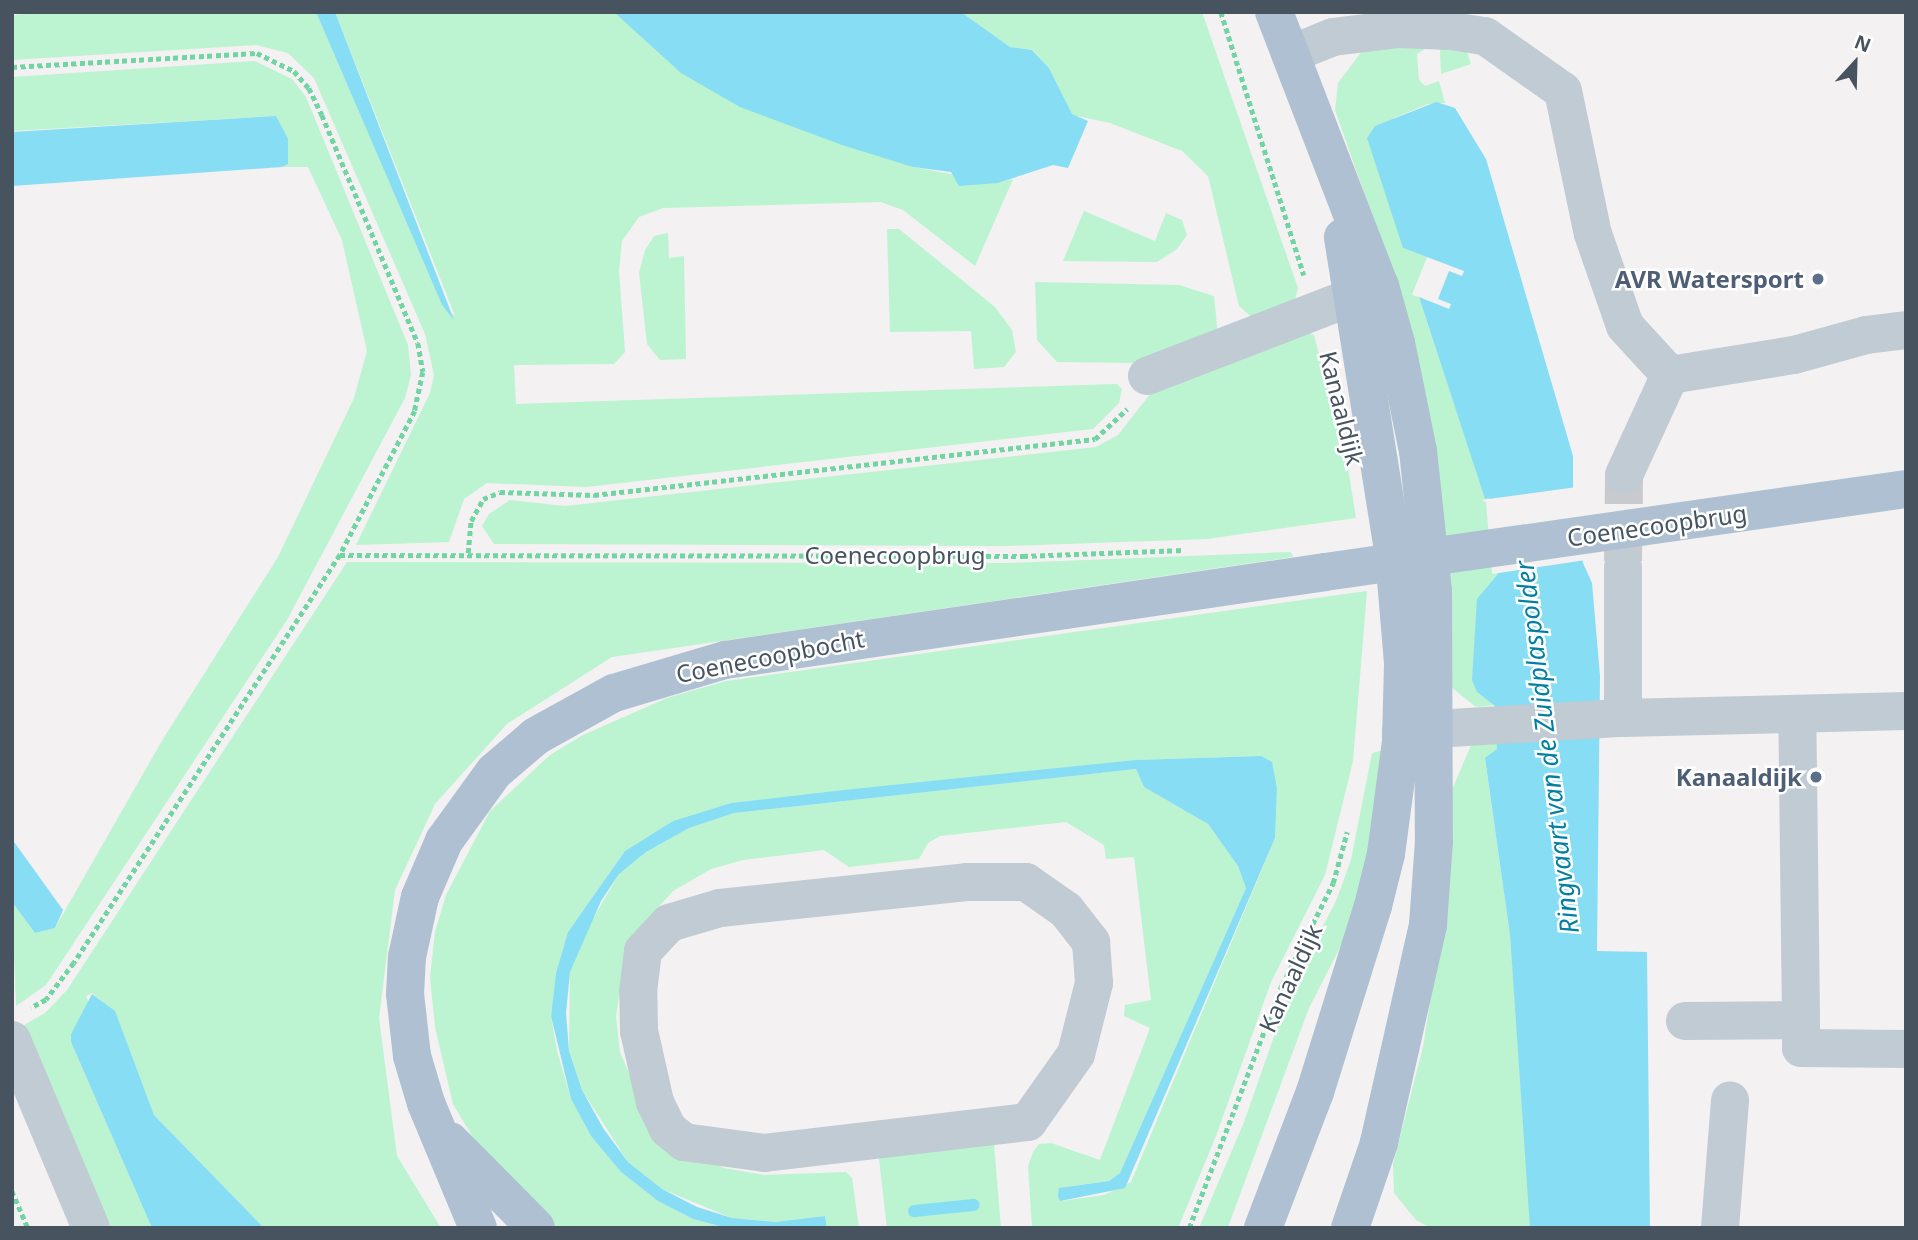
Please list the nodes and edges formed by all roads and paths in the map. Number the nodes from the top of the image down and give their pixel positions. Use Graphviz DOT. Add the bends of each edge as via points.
graph roads {
  1 [pos="1221,12"];
  2 [pos="1275,12"];
  3 [pos="1291,54"];
  4 [pos="12,67"];
  5 [pos="1367,291"];
  6 [pos="1315,310"];
  7 [pos="1906,330"];
  8 [pos="1670,375"];
  9 [pos="1147,376"];
  10 [pos="1624,475"];
  11 [pos="1906,489"];
  12 [pos="1190,550"];
  13 [pos="468,554"];
  14 [pos="340,555"];
  15 [pos="1623,567"];
  16 [pos="1325,572"];
  17 [pos="1906,711"];
  18 [pos="1797,714"];
  19 [pos="1623,718"];
  20 [pos="1418,730"];
  21 [pos="1348,827"];
  22 [pos="1801,1020"];
  23 [pos="1685,1021"];
  24 [pos="18,1026"];
  25 [pos="1906,1049"];
  26 [pos="1730,1100"];
  27 [pos="436,1127"];
  28 [pos="859,1143"];
  29 [pos="12,1191"];
  30 [pos="28,1228"];
  31 [pos="91,1228"];
  32 [pos="478,1228"];
  33 [pos="536,1228"];
  34 [pos="1189,1228"];
  35 [pos="1262,1228"];
  36 [pos="1350,1228"];
  37 [pos="1720,1228"];
  1 -- 6 [label="path"];
  2 -- 3 [label="main road, Kanaaldijk"];
  3 -- 5 [label="main road, Kanaaldijk"];
  3 -- 8 [label="street" via="1352,34 1397,29 1485,36 1563,92 1593,234 1625,326"];
  4 -- 14 [label="path" via="257,53 294,71 309,89 418,343 423,372 415,411"];
  5 -- 6 [label="street"];
  5 -- 20 [label="main road, Kanaaldijk" via="1402,651"];
  6 -- 9 [label="street"];
  7 -- 8 [label="street" via="1866,335 1794,355"];
  8 -- 10 [label="street"];
  9 -- 13 [label="path" via="1121,420 1095,439 594,495 500,492 482,499 471,522"];
  11 -- 16 [label="main road, Coenecoopbrug, bridge"];
  12 -- 13 [label="path, Coenecoopbrug" via="1035,556"];
  13 -- 14 [label="path, Coenecoopbrug"];
  14 -- 24 [label="path" via="74,963 46,1000"];
  15 -- 19 [label="street"];
  16 -- 27 [label="main road, Coenecoopbocht" via="725,660 614,693 553,725 505,762 467,804 444,841 420,897 407,957 406,1011 412,1056"];
  17 -- 18 [label="street"];
  18 -- 19 [label="street"];
  18 -- 22 [label="street"];
  19 -- 20 [label="street"];
  20 -- 35 [label="main road, Kanaaldijk" via="1392,817 1373,906 1315,1093"];
  20 -- 36 [label="main road, Kanaaldijk" via="1433,854 1426,937 1379,1143"];
  21 -- 34 [label="path, Kanaaldijk" via="1333,883 1282,985"];
  22 -- 23 [label="street"];
  22 -- 25 [label="street" via="1801,1048"];
  24 -- 31 [label="street"];
  26 -- 37 [label="street"];
  27 -- 32 [label="main road, Coenecoopbocht"];
  27 -- 33 [label="main road, Coenecoopbocht"];
  28 -- 28 [label="street" via="765,1153 684,1142 668,1129 655,1102 639,1031 643,951 669,923 720,908 967,882 1026,881 1066,909 1091,942 1094,983 1076,1054 1028,1122"];
  29 -- 30 [label="path"];
}
